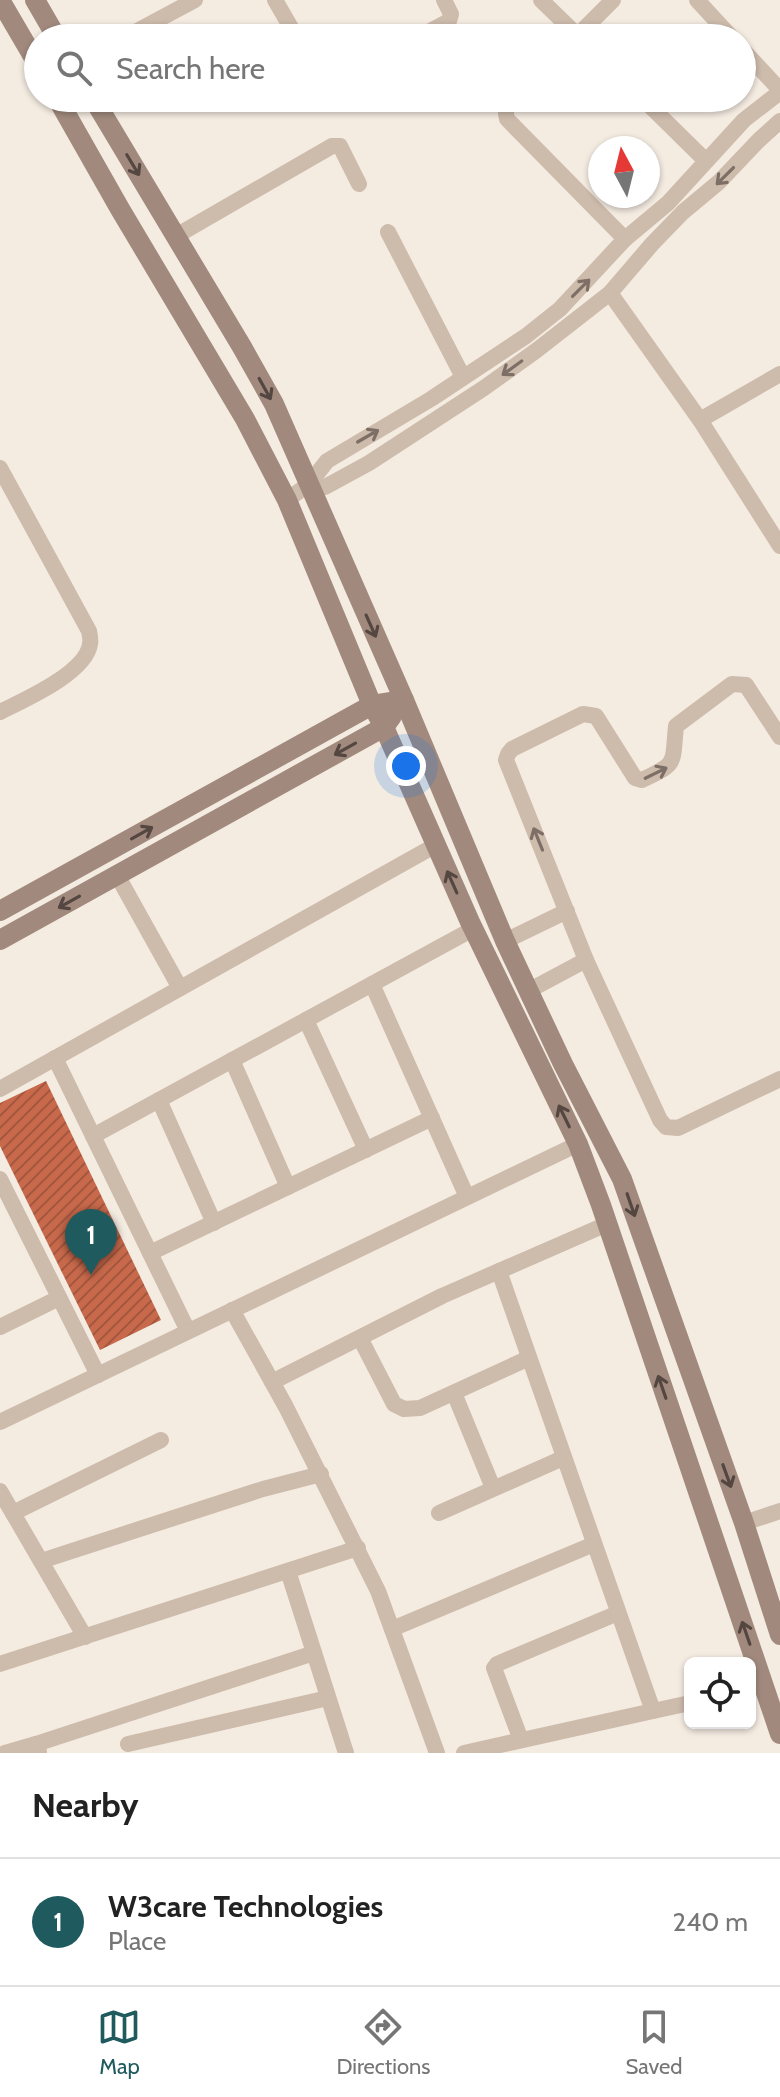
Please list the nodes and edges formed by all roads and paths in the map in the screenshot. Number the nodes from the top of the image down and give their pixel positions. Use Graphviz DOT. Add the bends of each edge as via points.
graph roads {
  1 [pos="0,0"];
  2 [pos="35,0"];
  3 [pos="195,0"];
  4 [pos="275,0"];
  5 [pos="444,0"];
  6 [pos="541,0"];
  7 [pos="613,0"];
  8 [pos="697,0"];
  9 [pos="49,24"];
  10 [pos="150,24"];
  11 [pos="289,24"];
  12 [pos="443,24"];
  13 [pos="565,24"];
  14 [pos="590,24"];
  15 [pos="719,24"];
  16 [pos="24,41"];
  17 [pos="756,64"];
  18 [pos="780,91"];
  19 [pos="756,110"];
  20 [pos="65,112"];
  21 [pos="101,112"];
  22 [pos="505,112"];
  23 [pos="656,112"];
  24 [pos="754,112"];
  25 [pos="780,121"];
  26 [pos="706,161"];
  27 [pos="359,184"];
  28 [pos="388,232"];
  29 [pos="176,236"];
  30 [pos="625,239"];
  31 [pos="610,293"];
  32 [pos="780,374"];
  33 [pos="463,377"];
  34 [pos="700,420"];
  35 [pos="0,468"];
  36 [pos="309,484"];
  37 [pos="287,500"];
  38 [pos="777,536"];
  39 [pos="404,700"];
  40 [pos="372,705"];
  41 [pos="0,712"];
  42 [pos="384,727"];
  43 [pos="780,737"];
  44 [pos="436,845"];
  45 [pos="117,875"];
  46 [pos="0,911"];
  47 [pos="567,911"];
  48 [pos="473,929"];
  49 [pos="0,940"];
  50 [pos="505,941"];
  51 [pos="586,960"];
  52 [pos="372,984"];
  53 [pos="180,988"];
  54 [pos="528,991"];
  55 [pos="306,1020"];
  56 [pos="55,1058"];
  57 [pos="232,1060"];
  58 [pos="780,1079"];
  59 [pos="0,1089"];
  60 [pos="159,1100"];
  61 [pos="432,1118"];
  62 [pos="93,1136"];
  63 [pos="578,1144"];
  64 [pos="366,1150"];
  65 [pos="288,1187"];
  66 [pos="2,1188"];
  67 [pos="467,1197"];
  68 [pos="214,1223"];
  69 [pos="607,1224"];
  70 [pos="150,1253"];
  71 [pos="499,1271"];
  72 [pos="59,1298"];
  73 [pos="232,1310"];
  74 [pos="0,1327"];
  75 [pos="188,1331"];
  76 [pos="360,1338"];
  77 [pos="529,1358"];
  78 [pos="98,1375"];
  79 [pos="272,1382"];
  80 [pos="454,1393"];
  81 [pos="0,1422"];
  82 [pos="161,1440"];
  83 [pos="563,1458"];
  84 [pos="321,1474"];
  85 [pos="493,1488"];
  86 [pos="0,1491"];
  87 [pos="780,1511"];
  88 [pos="13,1513"];
  89 [pos="439,1513"];
  90 [pos="744,1523"];
  91 [pos="594,1544"];
  92 [pos="358,1548"];
  93 [pos="41,1561"];
  94 [pos="288,1571"];
  95 [pos="618,1613"];
  96 [pos="392,1629"];
  97 [pos="780,1635"];
  98 [pos="85,1637"];
  99 [pos="314,1653"];
  100 [pos="1,1662"];
  101 [pos="757,1687"];
  102 [pos="328,1698"];
  103 [pos="684,1704"];
  104 [pos="653,1711"];
  105 [pos="119,1717"];
  106 [pos="780,1734"];
  107 [pos="521,1740"];
  108 [pos="37,1748"];
  109 [pos="130,1748"];
  110 [pos="5,1753"];
  111 [pos="346,1753"];
  112 [pos="437,1753"];
  113 [pos="464,1753"];
  1 -- 16 [label="street"];
  2 -- 9 [label="street"];
  3 -- 10 [label="street"];
  4 -- 11 [label="street"];
  5 -- 12 [label="street" via="451,14"];
  6 -- 13 [label="street"];
  7 -- 14 [label="street"];
  8 -- 15 [label="street"];
  17 -- 18 [label="street"];
  18 -- 19 [label="street"];
  20 -- 37 [label="street"];
  21 -- 29 [label="street, one-way"];
  22 -- 30 [label="street"];
  23 -- 26 [label="street"];
  24 -- 26 [label="street"];
  25 -- 31 [label="street, one-way" via="683,212"];
  26 -- 30 [label="street"];
  27 -- 29 [label="street" via="340,146 332,146"];
  28 -- 33 [label="street"];
  29 -- 36 [label="street, one-way" via="274,404"];
  33 -- 30 [label="street, one-way" via="560,309"];
  31 -- 34 [label="street"];
  31 -- 36 [label="street, one-way" via="511,369 369,463 325,487"];
  32 -- 34 [label="street"];
  36 -- 33 [label="street, one-way" via="327,461"];
  34 -- 38 [label="street"];
  35 -- 41 [label="street" via="89,631 90,646 80,663 57,682"];
  36 -- 37 [label="street"];
  36 -- 39 [label="street, one-way"];
  37 -- 40 [label="street"];
  39 -- 40 [label="street"];
  39 -- 42 [label="street"];
  39 -- 50 [label="street"];
  40 -- 42 [label="street"];
  46 -- 40 [label="street, one-way"];
  42 -- 44 [label="street"];
  42 -- 45 [label="street, one-way"];
  47 -- 43 [label="street, one-way" via="506,760 512,749 590,713 635,778 642,780 669,767 676,726 732,684 746,685"];
  48 -- 44 [label="street, one-way"];
  44 -- 53 [label="street"];
  45 -- 49 [label="street, one-way"];
  45 -- 53 [label="street"];
  47 -- 50 [label="street"];
  47 -- 51 [label="street"];
  48 -- 52 [label="street"];
  63 -- 48 [label="street, one-way"];
  50 -- 54 [label="street"];
  51 -- 54 [label="street"];
  51 -- 58 [label="street" via="666,1127 678,1128"];
  52 -- 55 [label="street"];
  52 -- 61 [label="street"];
  53 -- 56 [label="street"];
  54 -- 90 [label="street, one-way" via="622,1179"];
  55 -- 57 [label="street"];
  55 -- 64 [label="street"];
  56 -- 59 [label="street"];
  56 -- 62 [label="street"];
  57 -- 60 [label="street"];
  57 -- 65 [label="street"];
  60 -- 62 [label="street"];
  60 -- 68 [label="street"];
  61 -- 64 [label="street"];
  61 -- 67 [label="street"];
  62 -- 70 [label="street"];
  63 -- 67 [label="street"];
  63 -- 69 [label="street"];
  64 -- 65 [label="street"];
  65 -- 68 [label="street"];
  66 -- 72 [label="street"];
  67 -- 73 [label="street"];
  68 -- 70 [label="street"];
  69 -- 71 [label="street"];
  101 -- 69 [label="street, one-way"];
  70 -- 75 [label="street"];
  71 -- 76 [label="street"];
  71 -- 77 [label="street"];
  72 -- 74 [label="street"];
  72 -- 78 [label="street"];
  73 -- 75 [label="street"];
  73 -- 79 [label="street"];
  75 -- 78 [label="street"];
  76 -- 79 [label="street"];
  76 -- 80 [label="street" via="394,1404 420,1408"];
  77 -- 80 [label="street"];
  77 -- 83 [label="street"];
  78 -- 81 [label="street"];
  79 -- 84 [label="street"];
  80 -- 85 [label="street"];
  82 -- 88 [label="street"];
  83 -- 85 [label="street"];
  83 -- 91 [label="street"];
  84 -- 92 [label="street"];
  84 -- 93 [label="street"];
  85 -- 89 [label="street"];
  86 -- 88 [label="street"];
  87 -- 90 [label="street"];
  88 -- 93 [label="street"];
  90 -- 97 [label="street"];
  91 -- 95 [label="street"];
  91 -- 96 [label="street"];
  92 -- 94 [label="street"];
  92 -- 96 [label="street"];
  93 -- 98 [label="street"];
  94 -- 98 [label="street"];
  94 -- 99 [label="street"];
  95 -- 104 [label="street"];
  95 -- 107 [label="street" via="497,1664 494,1668"];
  96 -- 112 [label="street"];
  98 -- 100 [label="street"];
  99 -- 102 [label="street"];
  99 -- 105 [label="street"];
  101 -- 106 [label="street"];
  102 -- 109 [label="street"];
  102 -- 111 [label="street"];
  103 -- 104 [label="street"];
  104 -- 107 [label="street"];
  105 -- 108 [label="street"];
  105 -- 109 [label="street"];
  107 -- 113 [label="street"];
  108 -- 110 [label="street"];
}
